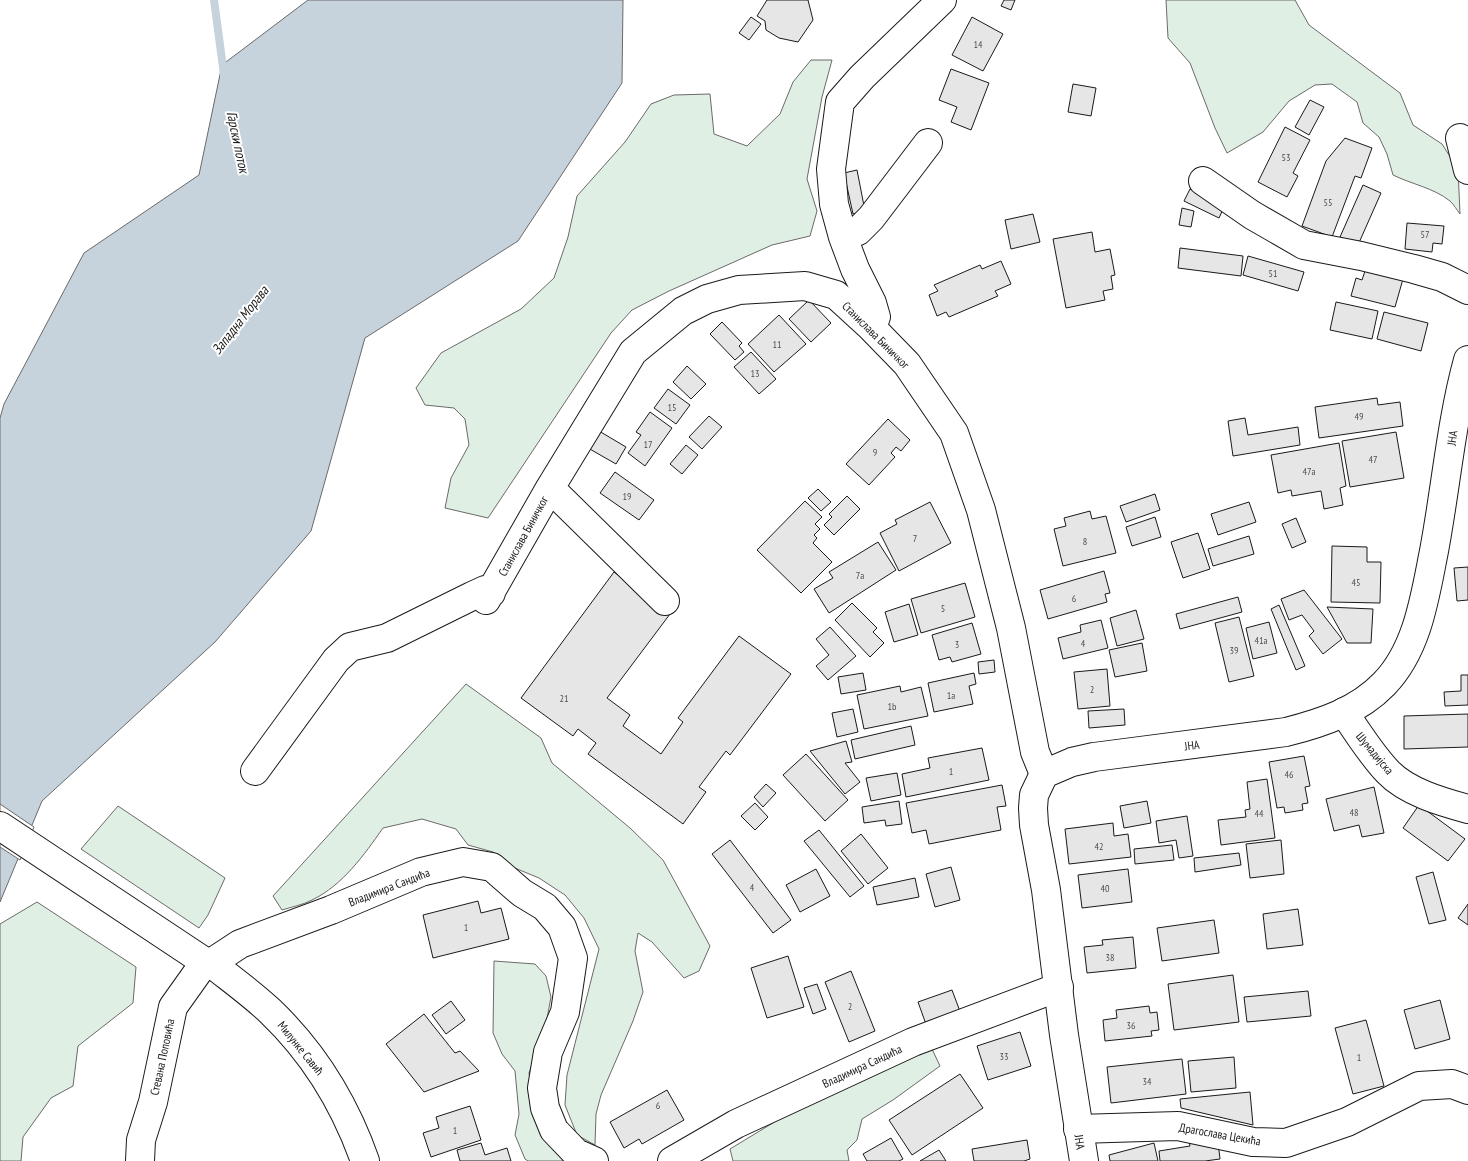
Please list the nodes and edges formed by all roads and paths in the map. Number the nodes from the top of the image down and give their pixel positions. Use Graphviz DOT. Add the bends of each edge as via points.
graph roads {
  1 [pos="942,0"];
  2 [pos="1460,138"];
  3 [pos="928,143"];
  4 [pos="1468,170"];
  5 [pos="1203,182"];
  6 [pos="843,237"];
  7 [pos="1468,290"];
  8 [pos="871,327"];
  9 [pos="1468,360"];
  10 [pos="550,488"];
  11 [pos="666,601"];
  12 [pos="1344,712"];
  13 [pos="255,771"];
  14 [pos="1044,774"];
  15 [pos="1468,809"];
  16 [pos="0,826"];
  17 [pos="208,963"];
  18 [pos="1059,987"];
  19 [pos="1468,1090"];
  20 [pos="1078,1129"];
  21 [pos="140,1161"];
  22 [pos="365,1161"];
  23 [pos="594,1161"];
  24 [pos="672,1161"];
  25 [pos="1084,1161"];
  1 -- 6 [label="street" via="840,102 831,169 834,204"];
  2 -- 4 [label="street"];
  3 -- 6 [label="street" via="871,218 858,231"];
  5 -- 7 [label="street" via="1304,245 1414,269 1442,277"];
  6 -- 8 [label="street" via="872,303 876,317"];
  8 -- 10 [label="street, Станислава Биничког" via="836,295 805,286 738,290 707,299 683,311 633,352"];
  8 -- 14 [label="street, Станислава Биничког" via="907,364 954,433 981,510 1012,628 1035,752"];
  9 -- 12 [label="street, ЈНА" via="1427,590 1409,647 1385,683 1370,697"];
  10 -- 11 [label="street"];
  10 -- 13 [label="street, Станислава Биничког" via="489,597 486,590 387,638 350,647 336,660"];
  12 -- 14 [label="street, ЈНА" via="1286,732 1094,757"];
  12 -- 15 [label="street, Шумадијска" via="1389,773 1414,790"];
  14 -- 18 [label="street, ЈНА" via="1034,795 1034,825"];
  16 -- 17 [label="street, Милунке Савић"];
  17 -- 21 [label="street, Стевана Поповића" via="173,1007 153,1102 141,1140"];
  17 -- 22 [label="street, Милунке Савић" via="270,1011 310,1055 344,1109"];
  17 -- 23 [label="street, Владимира Сандића" via="240,944 420,872 463,862 492,867 522,893 545,907 562,927 573,958 565,1012 548,1052 542,1088 544,1108 554,1130 576,1153"];
  18 -- 20 [label="street, ЈНА"];
  18 -- 24 [label="street, Владимира Сандића" via="913,1042 736,1124"];
  19 -- 20 [label="street, Драгослава Цекића" via="1452,1084 1419,1086 1347,1122 1286,1143 1252,1142 1178,1126"];
  20 -- 25 [label="street, ЈНА"];
}
